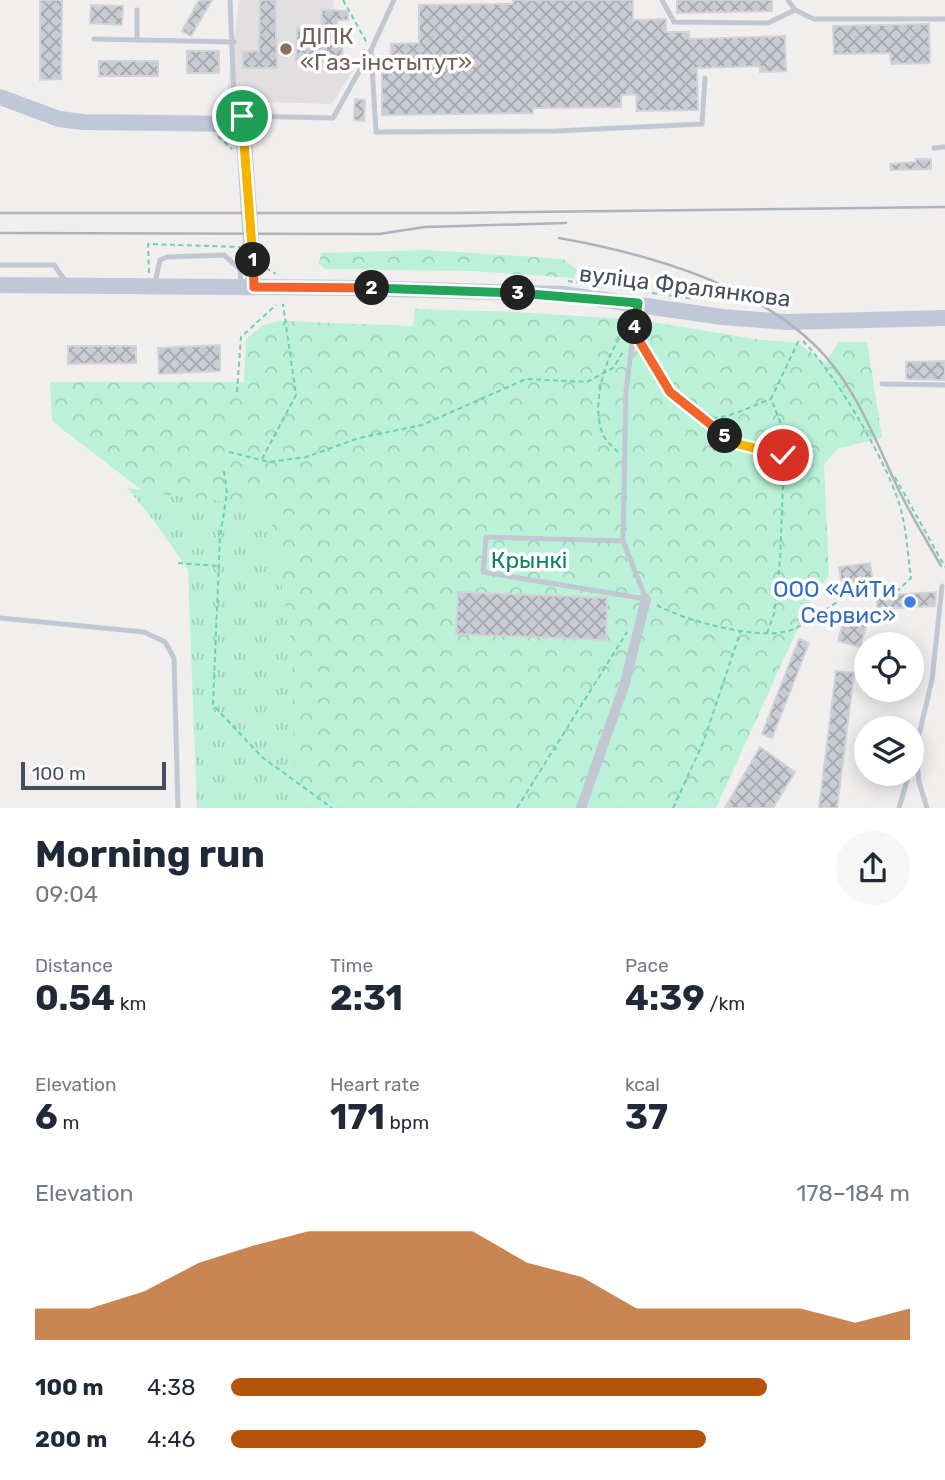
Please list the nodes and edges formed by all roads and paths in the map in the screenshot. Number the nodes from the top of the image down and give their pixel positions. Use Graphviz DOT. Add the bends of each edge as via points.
graph roads {
  1 [pos="230,0"];
  2 [pos="343,0"];
  3 [pos="349,0"];
  4 [pos="394,0"];
  5 [pos="662,0"];
  6 [pos="788,0"];
  7 [pos="346,6"];
  8 [pos="137,10"];
  9 [pos="795,10"];
  10 [pos="945,19"];
  11 [pos="94,38"];
  12 [pos="137,40"];
  13 [pos="233,42"];
  14 [pos="371,50"];
  15 [pos="705,78"];
  16 [pos="0,97"];
  17 [pos="242,120"];
  18 [pos="215,124"];
  19 [pos="945,147"];
  20 [pos="934,148"];
  21 [pos="236,153"];
  22 [pos="241,247"];
  23 [pos="253,262"];
  24 [pos="0,265"];
  25 [pos="0,285"];
  26 [pos="66,285"];
  27 [pos="156,286"];
  28 [pos="248,287"];
  29 [pos="283,304"];
  30 [pos="276,305"];
  31 [pos="637,310"];
  32 [pos="945,318"];
  33 [pos="634,332"];
  34 [pos="602,374"];
  35 [pos="882,384"];
  36 [pos="945,385"];
  37 [pos="237,392"];
  38 [pos="771,399"];
  39 [pos="697,417"];
  40 [pos="229,452"];
  41 [pos="783,455"];
  42 [pos="261,460"];
  43 [pos="625,461"];
  44 [pos="224,471"];
  45 [pos="895,477"];
  46 [pos="624,541"];
  47 [pos="178,563"];
  48 [pos="219,566"];
  49 [pos="945,567"];
  50 [pos="942,586"];
  51 [pos="893,595"];
  52 [pos="646,599"];
  53 [pos="839,601"];
  54 [pos="0,618"];
  55 [pos="633,622"];
  56 [pos="742,629"];
  57 [pos="766,634"];
  58 [pos="923,716"];
  59 [pos="905,786"];
  60 [pos="920,786"];
  61 [pos="178,808"];
  62 [pos="332,808"];
  63 [pos="517,808"];
  64 [pos="581,808"];
  65 [pos="673,808"];
  66 [pos="899,808"];
  67 [pos="927,808"];
  1 -- 13 [label="lane"];
  2 -- 7 [label="path"];
  3 -- 7 [label="path"];
  4 -- 14 [label="lane"];
  5 -- 9 [label="lane" via="674,22 768,23"];
  6 -- 9 [label="lane"];
  7 -- 14 [label="path"];
  8 -- 12 [label="lane"];
  9 -- 10 [label="lane" via="814,19"];
  11 -- 12 [label="lane"];
  12 -- 13 [label="lane"];
  13 -- 17 [label="lane" via="234,96"];
  14 -- 15 [label="lane" via="376,132 702,124"];
  14 -- 17 [label="lane" via="332,118"];
  16 -- 18 [label="main road" via="59,119"];
  17 -- 18 [label="main road"];
  17 -- 23 [label="main road"];
  18 -- 21 [label="path" via="215,133"];
  19 -- 20 [label="lane"];
  22 -- 23 [label="path" via="243,263"];
  23 -- 28 [label="main road"];
  24 -- 26 [label="lane" via="54,265 66,278"];
  25 -- 26 [label="main road, вуліца Фралянкова"];
  26 -- 27 [label="main road, вуліца Фралянкова"];
  27 -- 28 [label="main road, вуліца Фралянкова"];
  27 -- 28 [label="lane" via="160,260 225,255 240,269"];
  28 -- 31 [label="main road, вуліца Фралянкова" via="563,295"];
  29 -- 42 [label="path" via="296,395"];
  30 -- 37 [label="path" via="241,337"];
  31 -- 32 [label="main road, вуліца Фралянкова" via="787,322"];
  31 -- 33 [label="lane"];
  31 -- 34 [label="path" via="613,345"];
  33 -- 34 [label="path" via="613,369"];
  33 -- 39 [label="path" via="670,392"];
  33 -- 43 [label="lane" via="626,391"];
  34 -- 42 [label="path" via="587,382 526,379 422,425 359,438 306,457"];
  34 -- 43 [label="path" via="603,435"];
  35 -- 36 [label="lane"];
  38 -- 39 [label="path" via="715,418"];
  38 -- 41 [label="path" via="785,434"];
  38 -- 51 [label="path" via="801,340 828,368 902,512 911,578"];
  39 -- 41 [label="path" via="738,444"];
  40 -- 42 [label="path"];
  41 -- 57 [label="path" via="780,561 774,614"];
  43 -- 46 [label="lane"];
  44 -- 48 [label="path" via="227,493"];
  45 -- 49 [label="path"];
  46 -- 52 [label="lane"];
  46 -- 52 [label="lane" via="486,537 483,572"];
  47 -- 48 [label="path"];
  48 -- 62 [label="path" via="213,705 262,757"];
  50 -- 58 [label="lane"];
  52 -- 56 [label="path" via="699,621"];
  52 -- 64 [label="street" via="625,683"];
  53 -- 57 [label="path" via="808,623"];
  54 -- 61 [label="lane" via="144,632 165,642 174,658"];
  55 -- 63 [label="path"];
  56 -- 57 [label="path"];
  56 -- 65 [label="path" via="703,743"];
  59 -- 66 [label="lane"];
  60 -- 67 [label="lane"];
}
